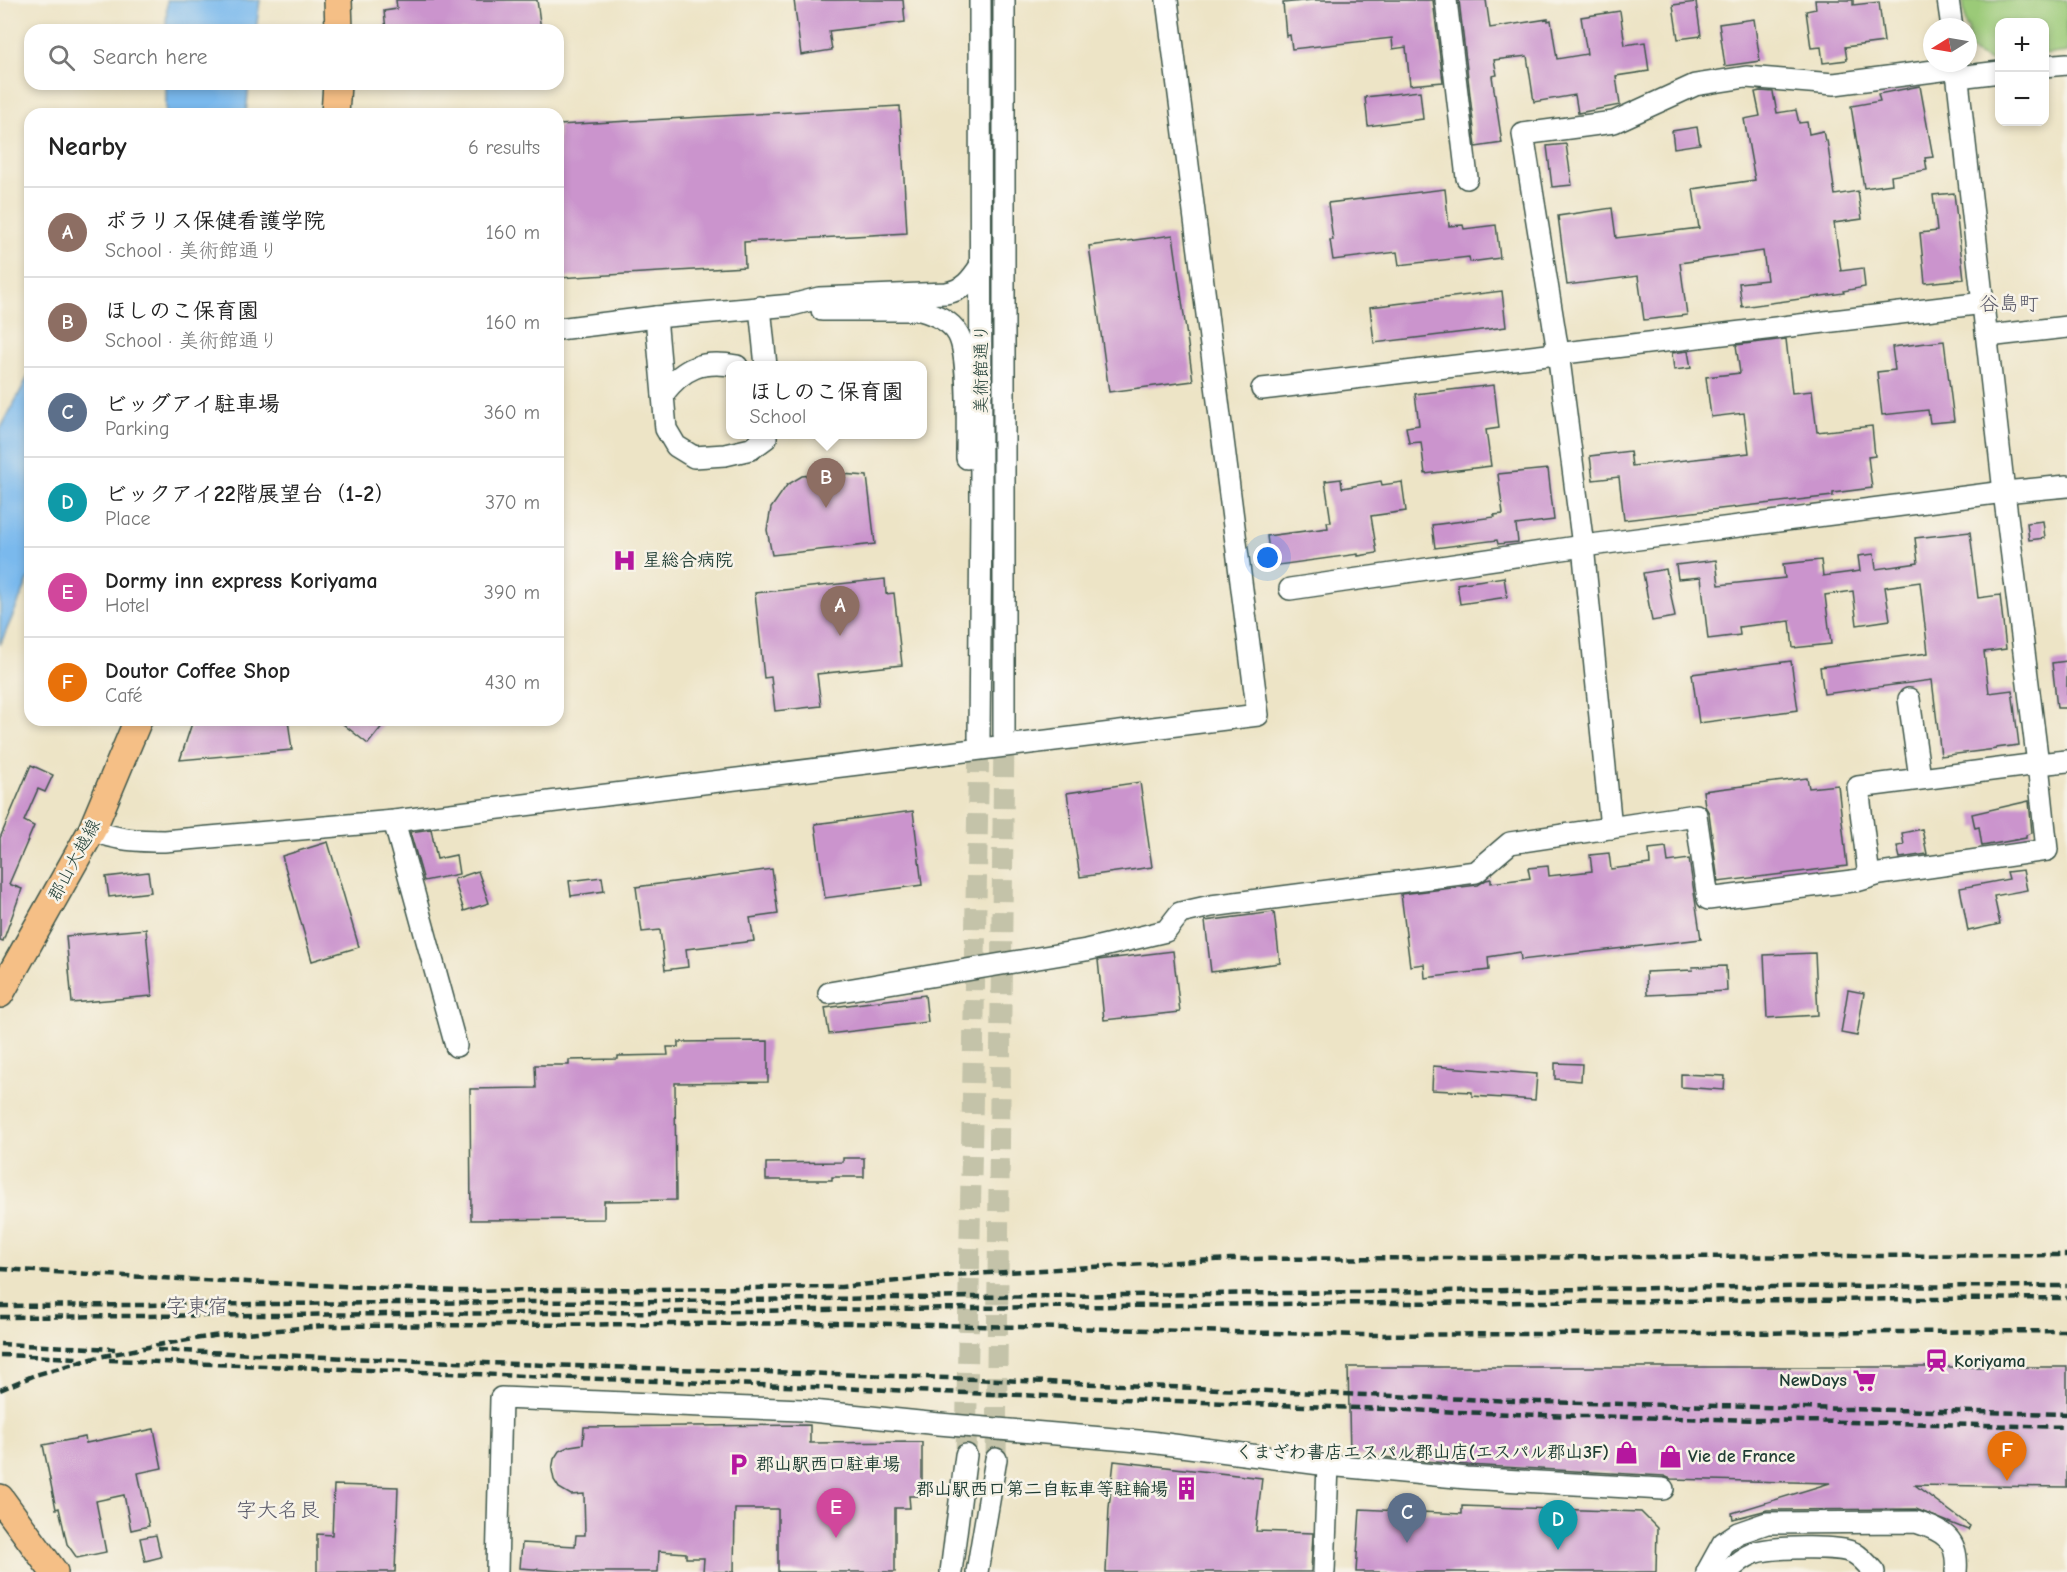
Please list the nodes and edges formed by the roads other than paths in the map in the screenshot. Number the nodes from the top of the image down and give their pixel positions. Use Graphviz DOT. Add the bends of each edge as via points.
graph roads {
  1 [pos="338,0"];
  2 [pos="980,0"];
  3 [pos="1004,0"];
  4 [pos="1167,0"];
  5 [pos="1446,0"];
  6 [pos="1948,0"];
  7 [pos="1951,18"];
  8 [pos="339,24"];
  9 [pos="2067,64"];
  10 [pos="2049,66"];
  11 [pos="1977,70"];
  12 [pos="1932,72"];
  13 [pos="1957,72"];
  14 [pos="1995,72"];
  15 [pos="337,90"];
  16 [pos="335,108"];
  17 [pos="1467,178"];
  18 [pos="981,266"];
  19 [pos="1984,303"];
  20 [pos="792,305"];
  21 [pos="760,307"];
  22 [pos="657,317"];
  23 [pos="2067,327"];
  24 [pos="564,328"];
  25 [pos="1988,336"];
  26 [pos="1558,352"];
  27 [pos="765,361"];
  28 [pos="726,365"];
  29 [pos="1262,389"];
  30 [pos="663,394"];
  31 [pos="765,439"];
  32 [pos="2067,486"];
  33 [pos="2004,492"];
  34 [pos="981,507"];
  35 [pos="1583,546"];
  36 [pos="1290,589"];
  37 [pos="1909,699"];
  38 [pos="135,726"];
  39 [pos="1004,735"];
  40 [pos="979,738"];
  41 [pos="2067,761"];
  42 [pos="2038,764"];
  43 [pos="1920,778"];
  44 [pos="394,821"];
  45 [pos="1611,828"];
  46 [pos="92,830"];
  47 [pos="1869,877"];
  48 [pos="829,993"];
  49 [pos="0,994"];
  50 [pos="456,1046"];
  51 [pos="966,1455"];
  52 [pos="996,1459"];
  53 [pos="1328,1465"];
  54 [pos="1663,1489"];
  55 [pos="0,1498"];
  56 [pos="54,1572"];
  57 [pos="497,1572"];
  58 [pos="951,1572"];
  59 [pos="976,1572"];
  60 [pos="1324,1572"];
  61 [pos="1707,1572"];
  62 [pos="1728,1572"];
  63 [pos="1874,1572"];
  64 [pos="1956,1572"];
  1 -- 8 [label="main road"];
  2 -- 18 [label="street, 美術館通り"];
  3 -- 39 [label="street, 美術館通り"];
  4 -- 44 [label="street" via="1258,715"];
  5 -- 17 [label="street"];
  6 -- 7 [label="street"];
  9 -- 10 [label="street"];
  11 -- 14 [label="street"];
  12 -- 26 [label="street" via="1834,84 1746,77 1695,86 1614,122 1523,134"];
  13 -- 19 [label="street"];
  15 -- 16 [label="main road"];
  18 -- 20 [label="street" via="971,281 954,291 819,298"];
  18 -- 34 [label="street, 美術館通り"];
  19 -- 25 [label="street"];
  19 -- 26 [label="street"];
  20 -- 21 [label="street"];
  20 -- 34 [label="street" via="818,310 920,310 945,320 958,333 964,351 968,476"];
  21 -- 22 [label="street"];
  21 -- 27 [label="street"];
  22 -- 24 [label="street"];
  22 -- 30 [label="street"];
  23 -- 25 [label="street"];
  25 -- 33 [label="street"];
  26 -- 29 [label="street"];
  26 -- 35 [label="street"];
  28 -- 30 [label="street" via="691,367 675,378"];
  30 -- 31 [label="street" via="666,429 676,446 694,457 752,449"];
  32 -- 33 [label="street"];
  33 -- 35 [label="street"];
  33 -- 42 [label="street"];
  34 -- 40 [label="street, 美術館通り"];
  35 -- 36 [label="street"];
  35 -- 45 [label="street"];
  37 -- 43 [label="street"];
  38 -- 46 [label="main road, 郡山大越線"];
  41 -- 42 [label="street"];
  42 -- 43 [label="street"];
  42 -- 47 [label="street" via="2047,850"];
  43 -- 47 [label="street" via="1858,787"];
  44 -- 46 [label="street" via="164,841 111,837"];
  44 -- 50 [label="street"];
  45 -- 47 [label="street" via="1696,815 1708,899"];
  45 -- 48 [label="street" via="1510,843 1476,872 1211,906 1180,913 1166,932 1086,950"];
  46 -- 49 [label="main road, 郡山大越線"];
  51 -- 58 [label="street"];
  52 -- 59 [label="street"];
  53 -- 54 [label="street" via="1467,1478"];
  53 -- 57 [label="street" via="1150,1442 802,1410 501,1398"];
  53 -- 60 [label="street"];
  55 -- 56 [label="main road"];
  61 -- 64 [label="street" via="1723,1543 1738,1533 1767,1523 1790,1521 1916,1522 1934,1527 1950,1540"];
  62 -- 63 [label="street" via="1753,1553 1766,1550 1842,1548 1856,1553"];
}
